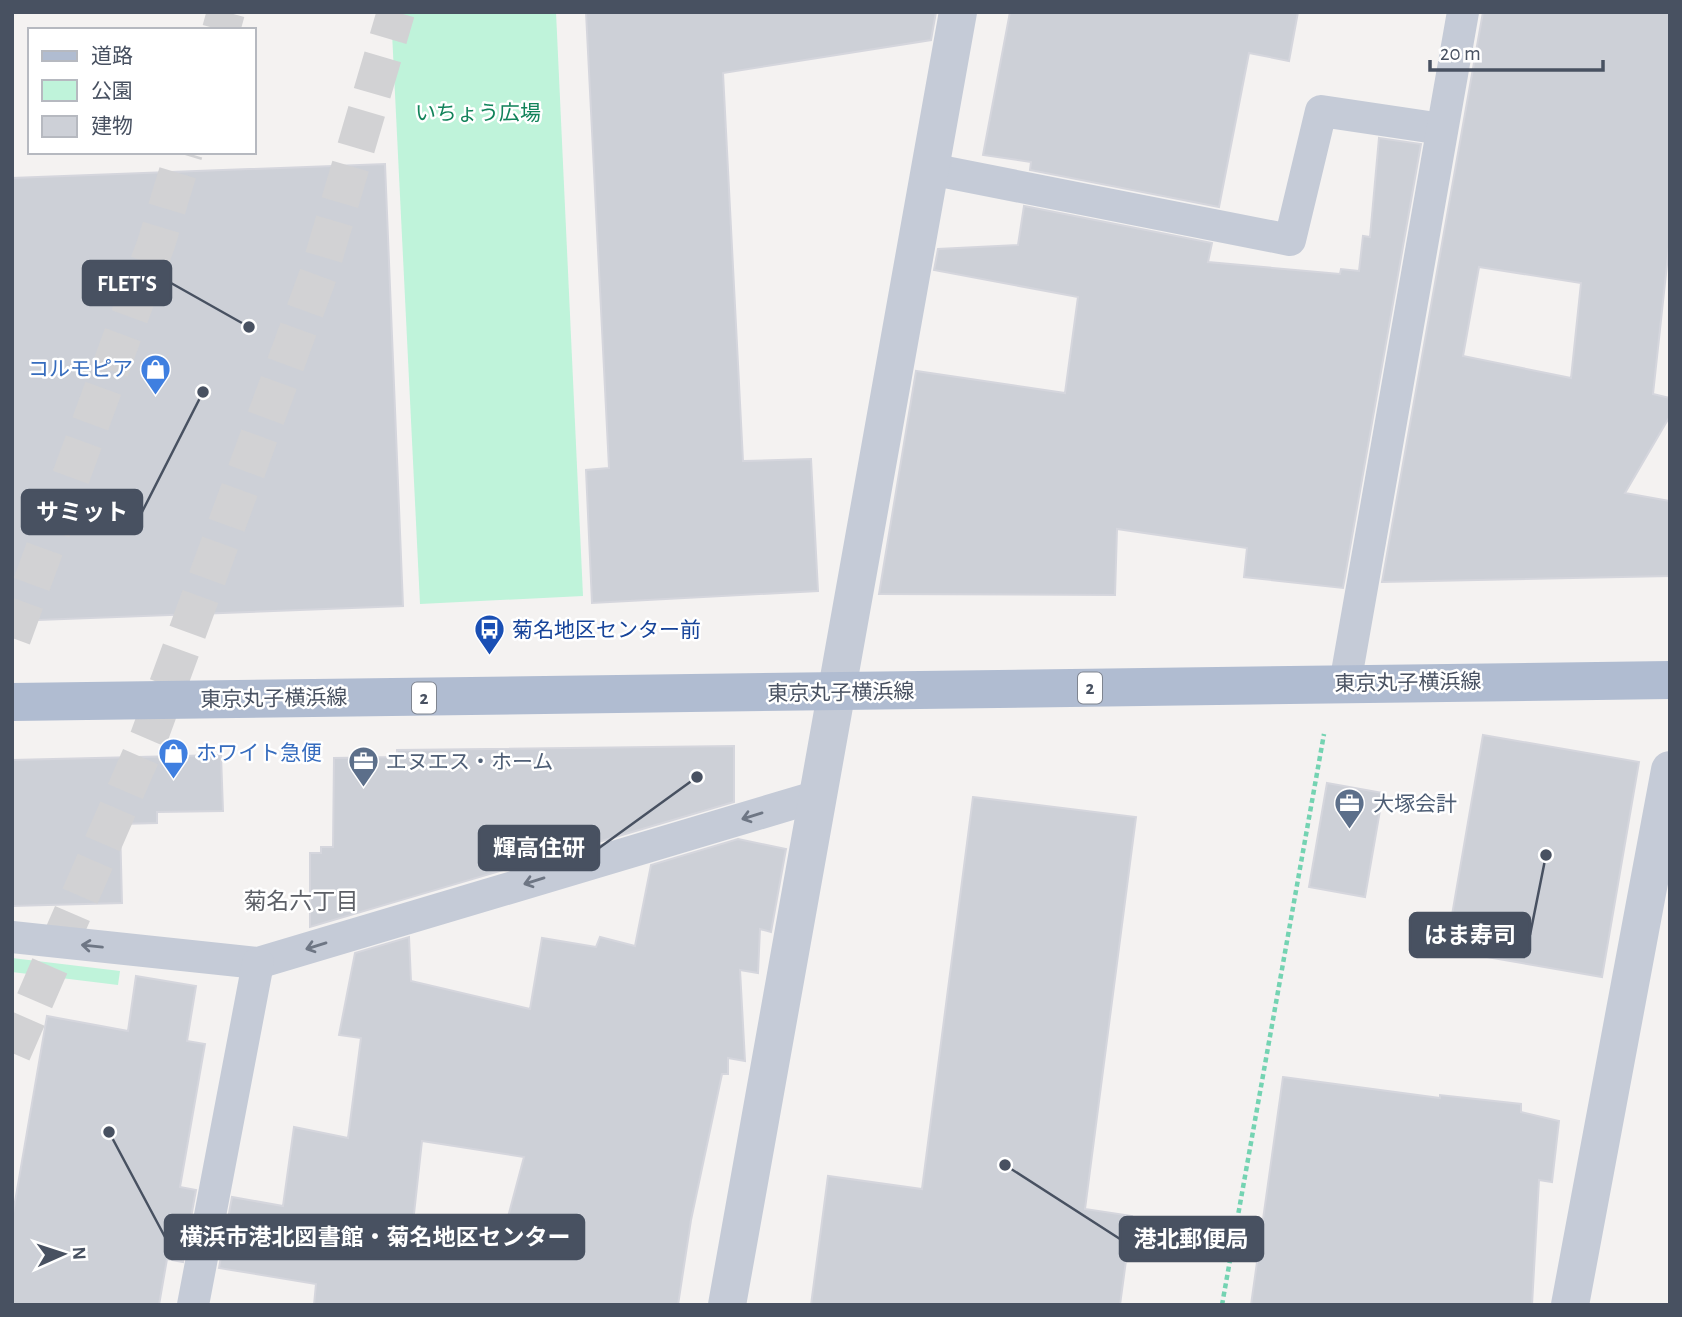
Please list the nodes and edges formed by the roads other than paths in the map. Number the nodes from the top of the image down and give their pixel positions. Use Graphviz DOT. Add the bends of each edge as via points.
graph roads {
  1 [pos="958,12"];
  2 [pos="1463,12"];
  3 [pos="1442,129"];
  4 [pos="930,169"];
  5 [pos="1670,680"];
  6 [pos="1339,684"];
  7 [pos="835,693"];
  8 [pos="12,702"];
  9 [pos="1670,770"];
  10 [pos="818,796"];
  11 [pos="12,937"];
  12 [pos="258,964"];
  13 [pos="193,1305"];
  14 [pos="727,1305"];
  15 [pos="1570,1305"];
  1 -- 4 [label="street"];
  2 -- 3 [label="lane"];
  3 -- 4 [label="lane" via="1321,111 1290,240"];
  3 -- 6 [label="lane"];
  4 -- 7 [label="street"];
  5 -- 6 [label="main road, 東京丸子横浜線 / 2"];
  6 -- 7 [label="main road, 東京丸子横浜線 / 2"];
  7 -- 8 [label="main road, 東京丸子横浜線 / 2"];
  7 -- 10 [label="street"];
  9 -- 15 [label="street"];
  10 -- 12 [label="lane, one-way"];
  10 -- 14 [label="street"];
  12 -- 11 [label="lane, one-way"];
  12 -- 13 [label="lane"];
}
